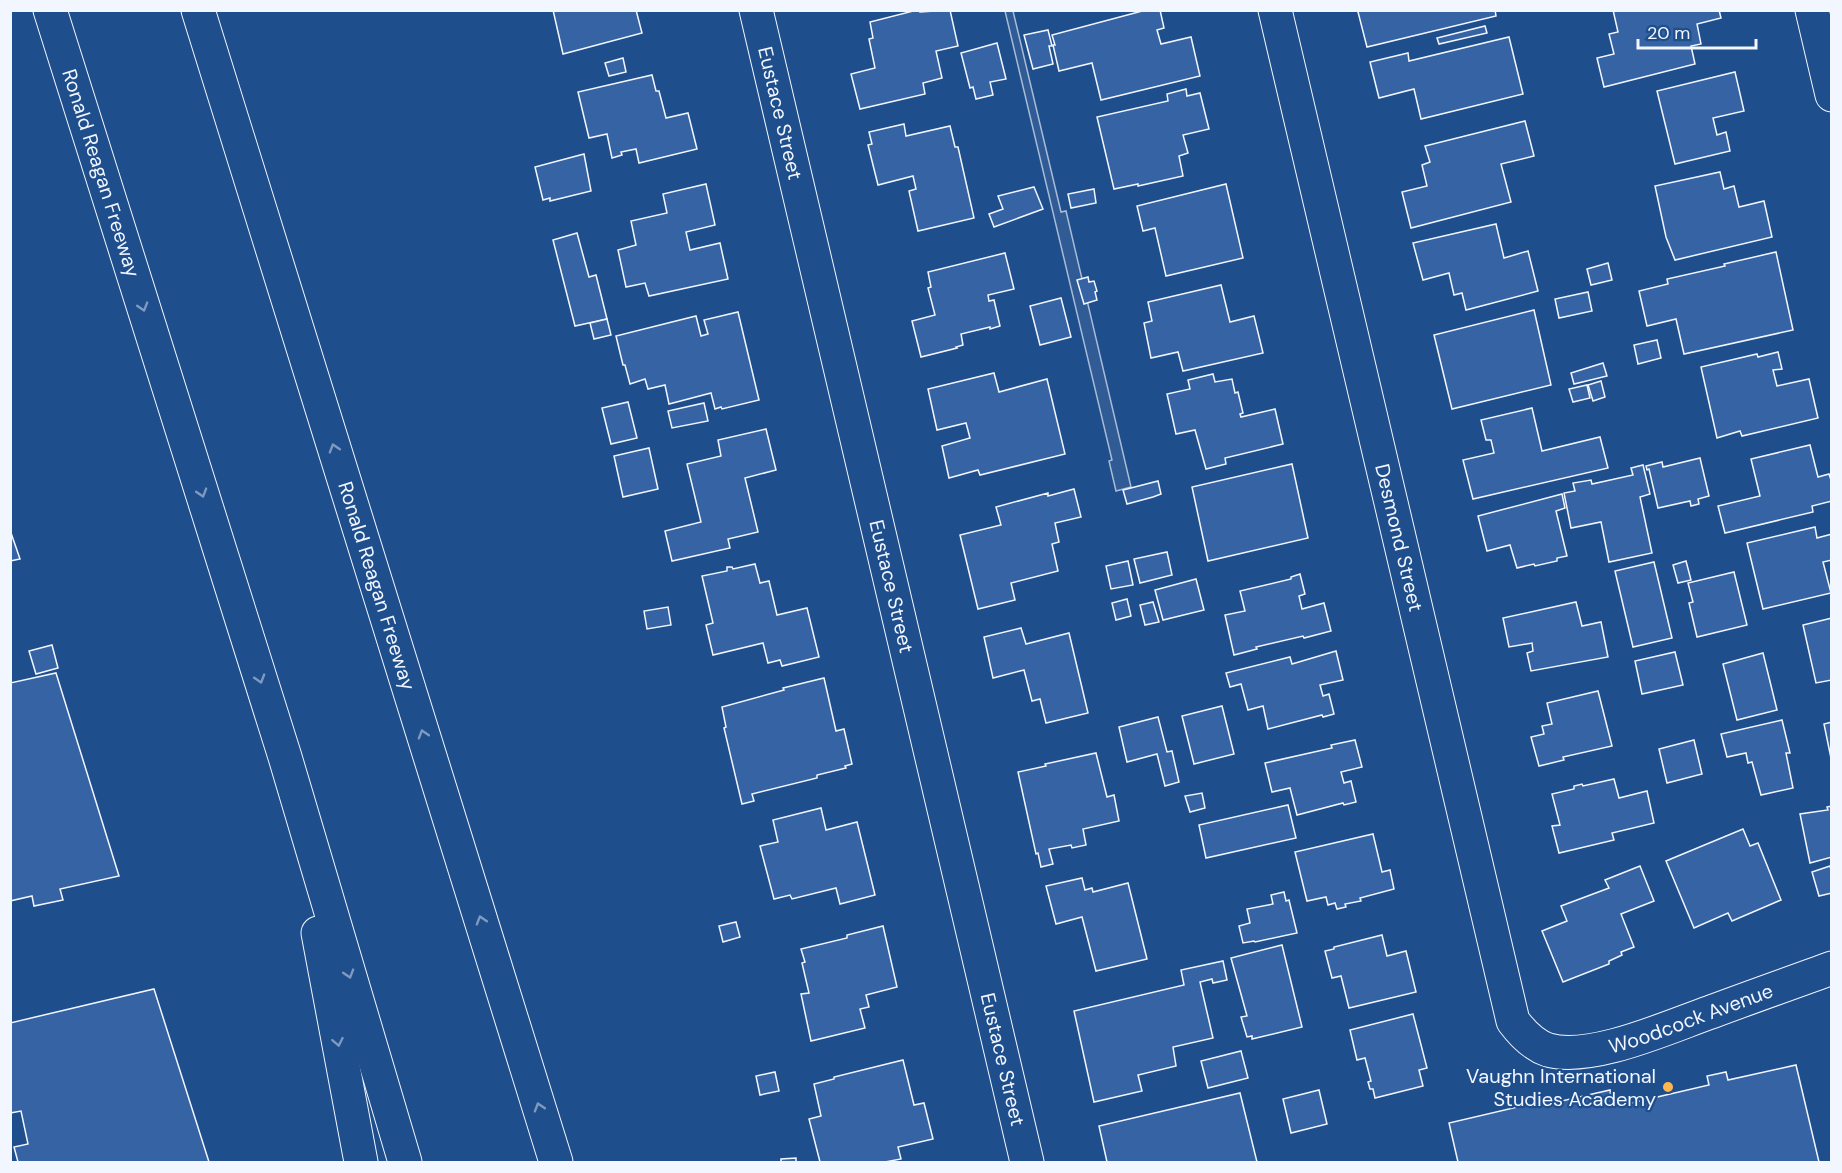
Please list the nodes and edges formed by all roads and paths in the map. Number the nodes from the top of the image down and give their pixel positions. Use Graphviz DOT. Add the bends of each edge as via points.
graph roads {
  1 [pos="50,10"];
  2 [pos="198,10"];
  3 [pos="756,10"];
  4 [pos="1275,10"];
  5 [pos="1812,10"];
  6 [pos="1832,95"];
  7 [pos="285,757"];
  8 [pos="1832,968"];
  9 [pos="1547,1049"];
  10 [pos="361,1162"];
  11 [pos="405,1162"];
  12 [pos="556,1162"];
  13 [pos="1027,1162"];
  1 -- 7 [label="main road, Ronald Reagan Freeway, one-way"];
  12 -- 2 [label="main road, Ronald Reagan Freeway, one-way"];
  3 -- 13 [label="main road, Eustace Street"];
  4 -- 9 [label="main road, Desmond Street" via="1513,1022 1526,1037"];
  5 -- 6 [label="main road"];
  7 -- 10 [label="main road, one-way"];
  7 -- 11 [label="main road, Ronald Reagan Freeway, one-way"];
  8 -- 9 [label="main road, Woodcock Avenue" via="1637,1038 1571,1053"];
}
